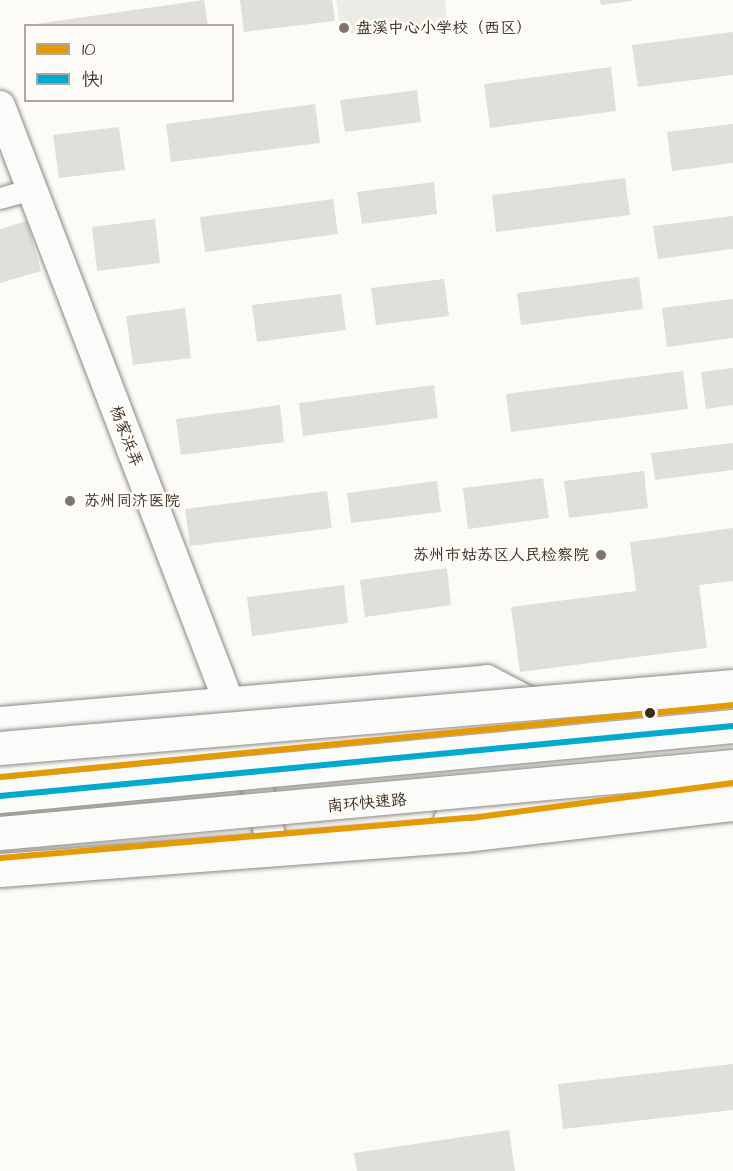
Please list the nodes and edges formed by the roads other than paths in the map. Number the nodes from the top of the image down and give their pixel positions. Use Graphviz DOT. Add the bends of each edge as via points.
graph roads {
  1 [pos="0,106"];
  2 [pos="32,189"];
  3 [pos="0,198"];
  4 [pos="733,686"];
  5 [pos="229,704"];
  6 [pos="733,705"];
  7 [pos="0,723"];
  8 [pos="567,723"];
  9 [pos="733,726"];
  10 [pos="0,748"];
  11 [pos="248,752"];
  12 [pos="733,766"];
  13 [pos="0,777"];
  14 [pos="733,783"];
  15 [pos="0,796"];
  16 [pos="733,804"];
  17 [pos="0,833"];
  18 [pos="270,835"];
  19 [pos="0,858"];
  20 [pos="0,870"];
  1 -- 2 [label="street, 杨家浜弄"];
  2 -- 3 [label="street"];
  2 -- 5 [label="street, 杨家浜弄"];
  4 -- 10 [label="main road, bridge"];
  5 -- 7 [label="main road"];
  5 -- 8 [label="main road" via="486,681"];
  5 -- 11 [label="street, 杨家浜弄"];
  6 -- 8 [label="main road"];
  8 -- 11 [label="main road"];
  9 -- 15 [label="main road, bridge"];
  11 -- 13 [label="main road"];
  11 -- 18 [label="street, 杨家浜弄"];
  12 -- 17 [label="main road, 南环快速路, bridge"];
  14 -- 18 [label="main road" via="471,818"];
  16 -- 20 [label="main road" via="464,835"];
  18 -- 19 [label="main road"];
}
